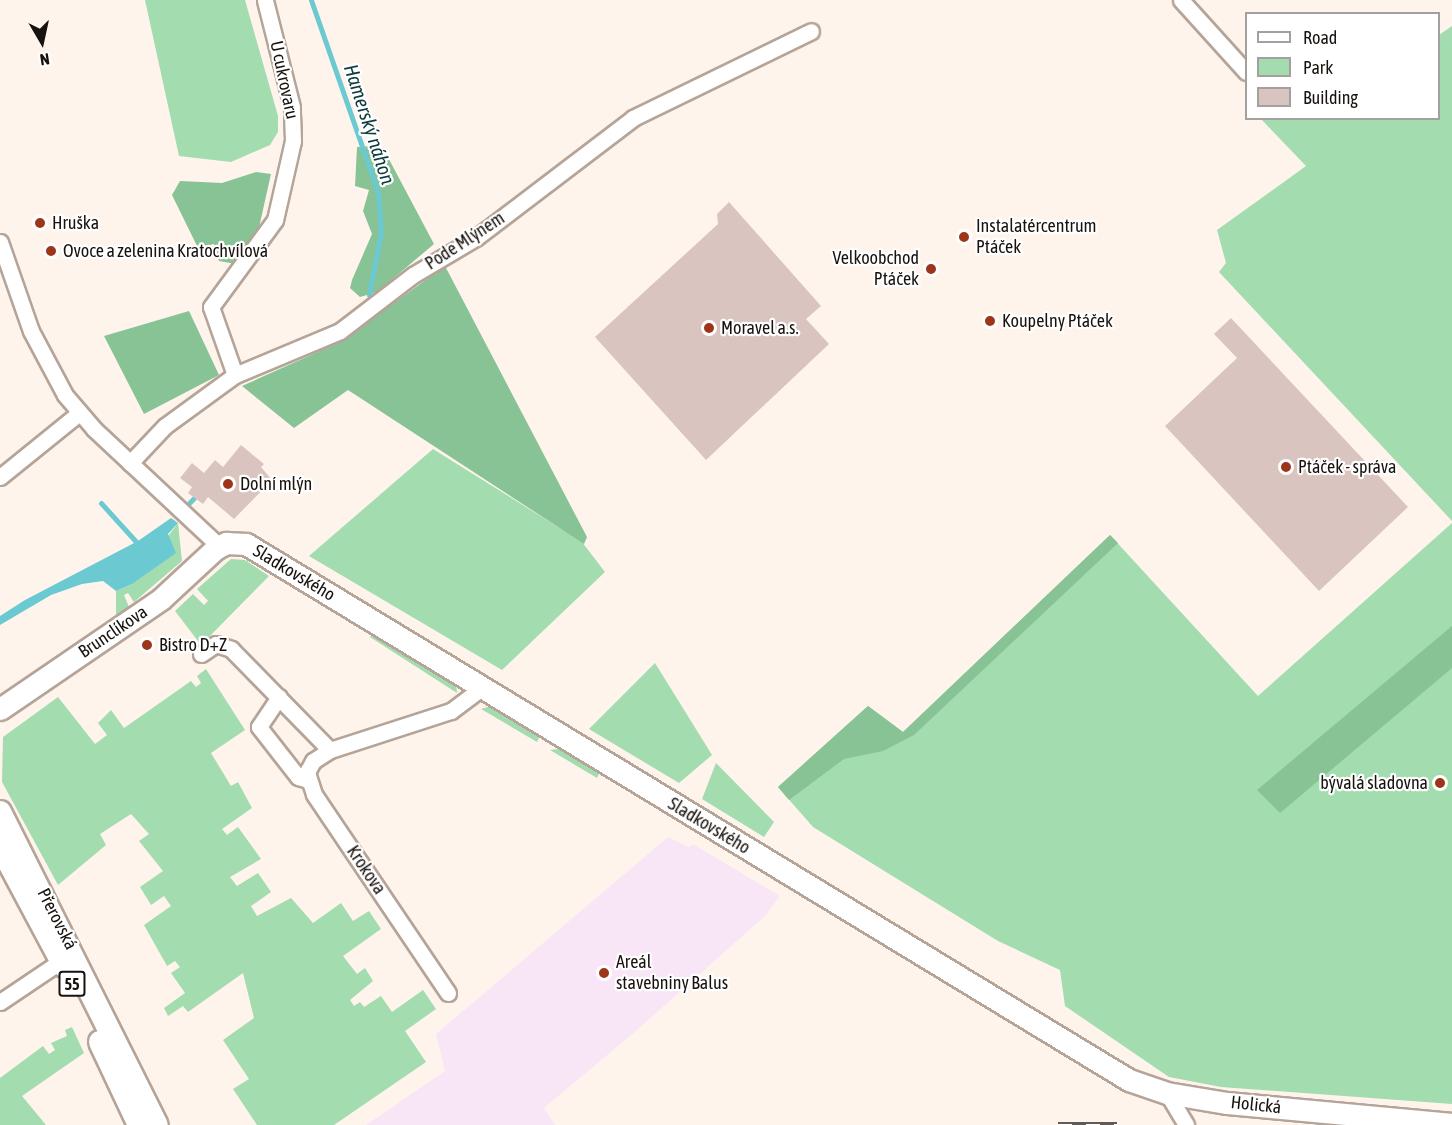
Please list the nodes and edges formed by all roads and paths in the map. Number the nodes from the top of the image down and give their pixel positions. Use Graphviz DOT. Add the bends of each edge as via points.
graph roads {
  1 [pos="265,0"];
  2 [pos="1181,0"];
  3 [pos="810,31"];
  4 [pos="1245,71"];
  5 [pos="0,243"];
  6 [pos="235,375"];
  7 [pos="79,413"];
  8 [pos="130,463"];
  9 [pos="0,477"];
  10 [pos="219,546"];
  11 [pos="201,654"];
  12 [pos="482,688"];
  13 [pos="279,697"];
  14 [pos="0,709"];
  15 [pos="330,750"];
  16 [pos="308,780"];
  17 [pos="0,812"];
  18 [pos="0,846"];
  19 [pos="68,957"];
  20 [pos="448,993"];
  21 [pos="0,1002"];
  22 [pos="1167,1093"];
  23 [pos="1452,1124"];
  24 [pos="139,1125"];
  25 [pos="157,1125"];
  26 [pos="1186,1125"];
  1 -- 6 [label="street, U cukrovaru" via="292,107 291,160 272,226 212,301 212,320"];
  2 -- 4 [label="street"];
  3 -- 6 [label="street, Pode Mlýnem" via="633,118 477,237 413,274 340,332"];
  5 -- 7 [label="street" via="39,348"];
  6 -- 8 [label="street, Pode Mlýnem" via="165,426"];
  7 -- 8 [label="street"];
  7 -- 9 [label="street"];
  8 -- 10 [label="street"];
  10 -- 12 [label="street, Sladkovského" via="246,544"];
  10 -- 14 [label="street, Brunclíkova" via="161,599"];
  11 -- 13 [label="street" via="223,644"];
  12 -- 15 [label="street" via="451,711"];
  12 -- 22 [label="street, Sladkovského" via="1102,1066"];
  13 -- 15 [label="street"];
  13 -- 16 [label="street, Krokova" via="259,727 298,777"];
  15 -- 16 [label="street" via="309,767"];
  16 -- 20 [label="street, Krokova"];
  17 -- 19 [label="main road, Přerovská / 55"];
  18 -- 19 [label="main road, Přerovská / 55"];
  19 -- 21 [label="street"];
  19 -- 24 [label="main road, Přerovská / 55"];
  19 -- 25 [label="main road, Přerovská / 55"];
  22 -- 23 [label="street, Holická"];
  22 -- 26 [label="street"];
}
